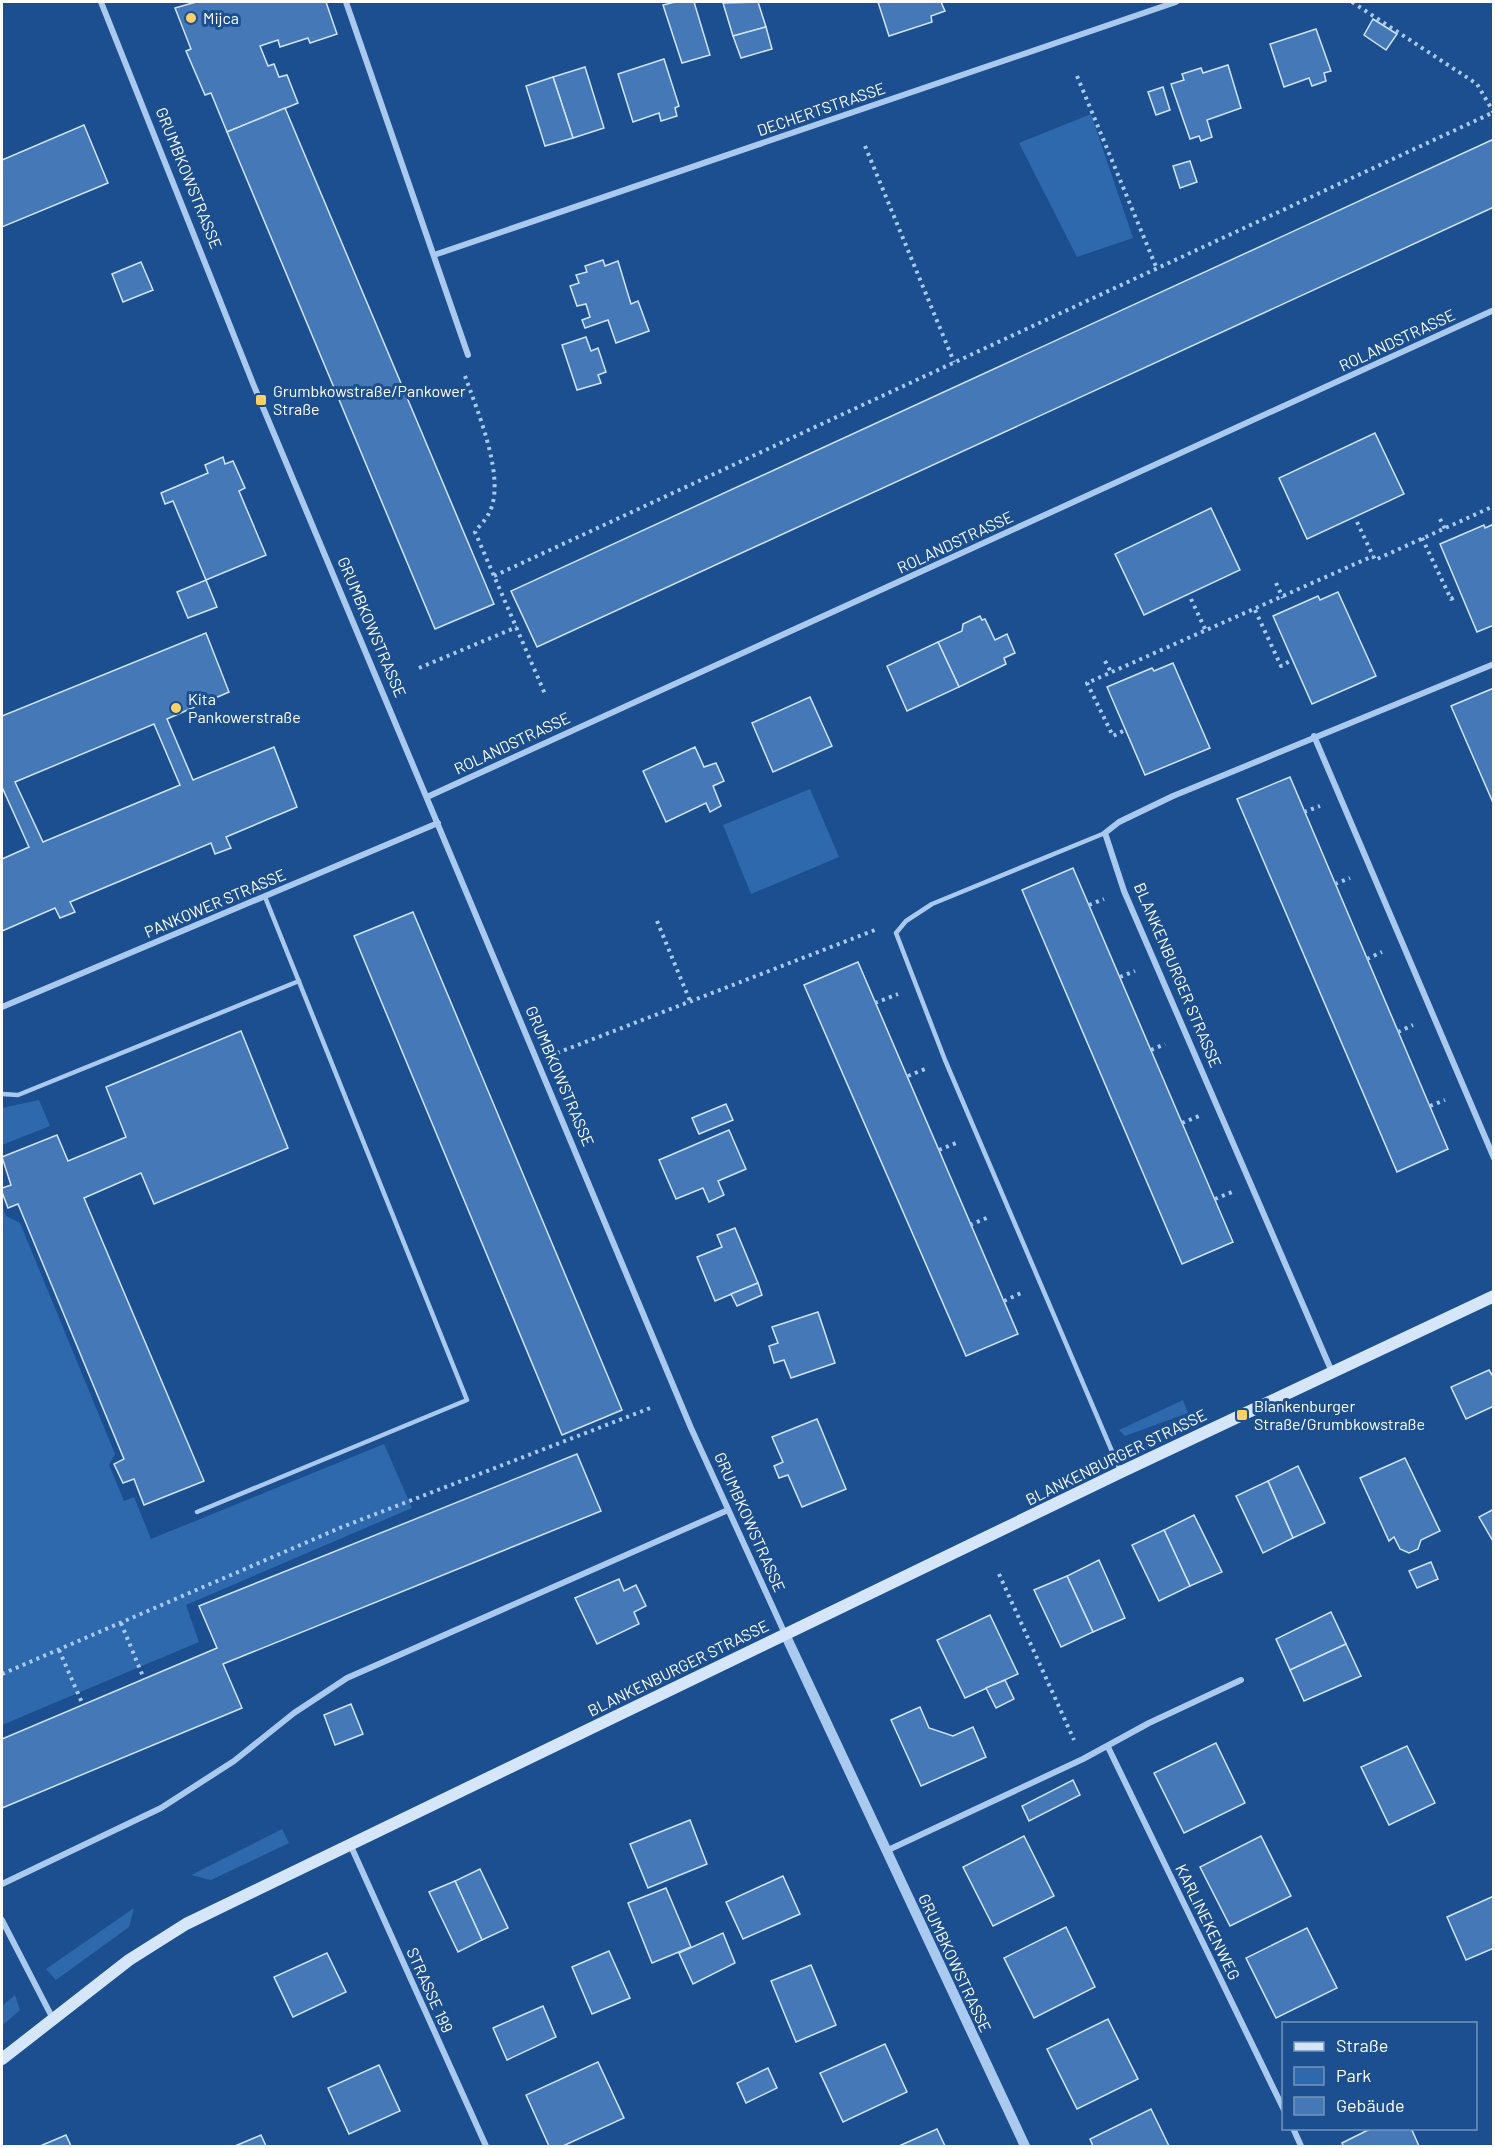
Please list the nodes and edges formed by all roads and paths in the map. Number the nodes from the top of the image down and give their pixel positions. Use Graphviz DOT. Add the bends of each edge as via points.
graph roads {
  1 [pos="101,2"];
  2 [pos="346,2"];
  3 [pos="1176,2"];
  4 [pos="1352,2"];
  5 [pos="1077,76"];
  6 [pos="1493,113"];
  7 [pos="865,146"];
  8 [pos="434,255"];
  9 [pos="1157,269"];
  10 [pos="1494,310"];
  11 [pos="468,355"];
  12 [pos="954,362"];
  13 [pos="1494,506"];
  14 [pos="1440,519"];
  15 [pos="1357,522"];
  16 [pos="1445,529"];
  17 [pos="1422,538"];
  18 [pos="1373,556"];
  19 [pos="494,576"];
  20 [pos="1276,583"];
  21 [pos="1456,596"];
  22 [pos="1283,598"];
  23 [pos="1191,599"];
  24 [pos="1255,610"];
  25 [pos="517,627"];
  26 [pos="1206,631"];
  27 [pos="1105,661"];
  28 [pos="1290,661"];
  29 [pos="1494,664"];
  30 [pos="419,668"];
  31 [pos="1111,672"];
  32 [pos="545,694"];
  33 [pos="1123,731"];
  34 [pos="1314,736"];
  35 [pos="427,797"];
  36 [pos="438,823"];
  37 [pos="1105,833"];
  38 [pos="265,897"];
  39 [pos="657,921"];
  40 [pos="896,933"];
  41 [pos="299,981"];
  42 [pos="690,1001"];
  43 [pos="2,1007"];
  44 [pos="538,1060"];
  45 [pos="2,1095"];
  46 [pos="1494,1158"];
  47 [pos="1494,1296"];
  48 [pos="1332,1372"];
  49 [pos="653,1407"];
  50 [pos="1121,1472"];
  51 [pos="728,1510"];
  52 [pos="197,1512"];
  53 [pos="999,1574"];
  54 [pos="121,1623"];
  55 [pos="784,1634"];
  56 [pos="59,1650"];
  57 [pos="2,1674"];
  58 [pos="144,1678"];
  59 [pos="1241,1680"];
  60 [pos="83,1705"];
  61 [pos="1108,1747"];
  62 [pos="1083,1759"];
  63 [pos="349,1844"];
  64 [pos="886,1851"];
  65 [pos="2,1884"];
  66 [pos="2,1920"];
  67 [pos="52,2018"];
  68 [pos="2,2059"];
  69 [pos="1282,2106"];
  70 [pos="1294,2130"];
  71 [pos="486,2146"];
  72 [pos="1025,2146"];
  73 [pos="1301,2146"];
  1 -- 35 [label="street, GRUMBKOWSTRASSE" via="254,386"];
  2 -- 8 [label="street"];
  3 -- 8 [label="street, DECHERTSTRASSE"];
  4 -- 6 [label="path" via="1478,84"];
  5 -- 9 [label="path"];
  6 -- 9 [label="path"];
  7 -- 12 [label="path"];
  8 -- 11 [label="street"];
  9 -- 12 [label="path"];
  10 -- 35 [label="street, ROLANDSTRASSE"];
  11 -- 19 [label="path" via="461,363 489,446 495,481 490,512 475,532"];
  12 -- 19 [label="path"];
  13 -- 16 [label="path"];
  14 -- 16 [label="path"];
  15 -- 18 [label="path"];
  16 -- 17 [label="path"];
  17 -- 18 [label="path" via="1374,560"];
  17 -- 21 [label="path" via="1451,599"];
  18 -- 22 [label="path"];
  19 -- 25 [label="path"];
  20 -- 22 [label="path"];
  22 -- 24 [label="path"];
  23 -- 26 [label="path"];
  24 -- 26 [label="path"];
  24 -- 28 [label="path" via="1281,666"];
  25 -- 30 [label="path"];
  25 -- 32 [label="path"];
  26 -- 31 [label="path"];
  27 -- 31 [label="path"];
  29 -- 34 [label="street"];
  31 -- 33 [label="path" via="1087,683 1113,736"];
  34 -- 37 [label="street" via="1173,796"];
  34 -- 46 [label="street"];
  35 -- 36 [label="street, GRUMBKOWSTRASSE"];
  36 -- 38 [label="street, PANKOWER STRASSE"];
  36 -- 44 [label="street, GRUMBKOWSTRASSE"];
  37 -- 40 [label="lane" via="932,904 906,921"];
  37 -- 48 [label="street, BLANKENBURGER STRASSE" via="1133,912"];
  38 -- 41 [label="lane"];
  38 -- 43 [label="street, PANKOWER STRASSE"];
  39 -- 42 [label="path"];
  40 -- 42 [label="path" via="876,930"];
  40 -- 50 [label="lane" via="945,1060"];
  41 -- 45 [label="lane" via="18,1095"];
  41 -- 52 [label="lane" via="467,1400"];
  42 -- 44 [label="path"];
  44 -- 51 [label="street, GRUMBKOWSTRASSE"];
  47 -- 48 [label="main road, BLANKENBURGER STRASSE"];
  48 -- 50 [label="main road, BLANKENBURGER STRASSE"];
  49 -- 54 [label="path" via="342,1527"];
  50 -- 55 [label="main road, BLANKENBURGER STRASSE"];
  51 -- 55 [label="street, GRUMBKOWSTRASSE"];
  51 -- 65 [label="street" via="347,1678 294,1713 234,1761 161,1808"];
  53 -- 62 [label="path"];
  54 -- 56 [label="path"];
  54 -- 58 [label="path"];
  55 -- 63 [label="main road, BLANKENBURGER STRASSE"];
  55 -- 64 [label="street, GRUMBKOWSTRASSE"];
  56 -- 57 [label="path"];
  56 -- 60 [label="path"];
  59 -- 61 [label="street"];
  61 -- 62 [label="street"];
  61 -- 69 [label="street, KARLINEKENWEG"];
  62 -- 64 [label="street"];
  63 -- 67 [label="main road, BLANKENBURGER STRASSE" via="186,1924 129,1960"];
  63 -- 71 [label="street, STRASSE 199"];
  64 -- 72 [label="street, GRUMBKOWSTRASSE"];
  66 -- 67 [label="street"];
  67 -- 68 [label="main road, BLANKENBURGER STRASSE"];
  70 -- 73 [label="street"];
}
